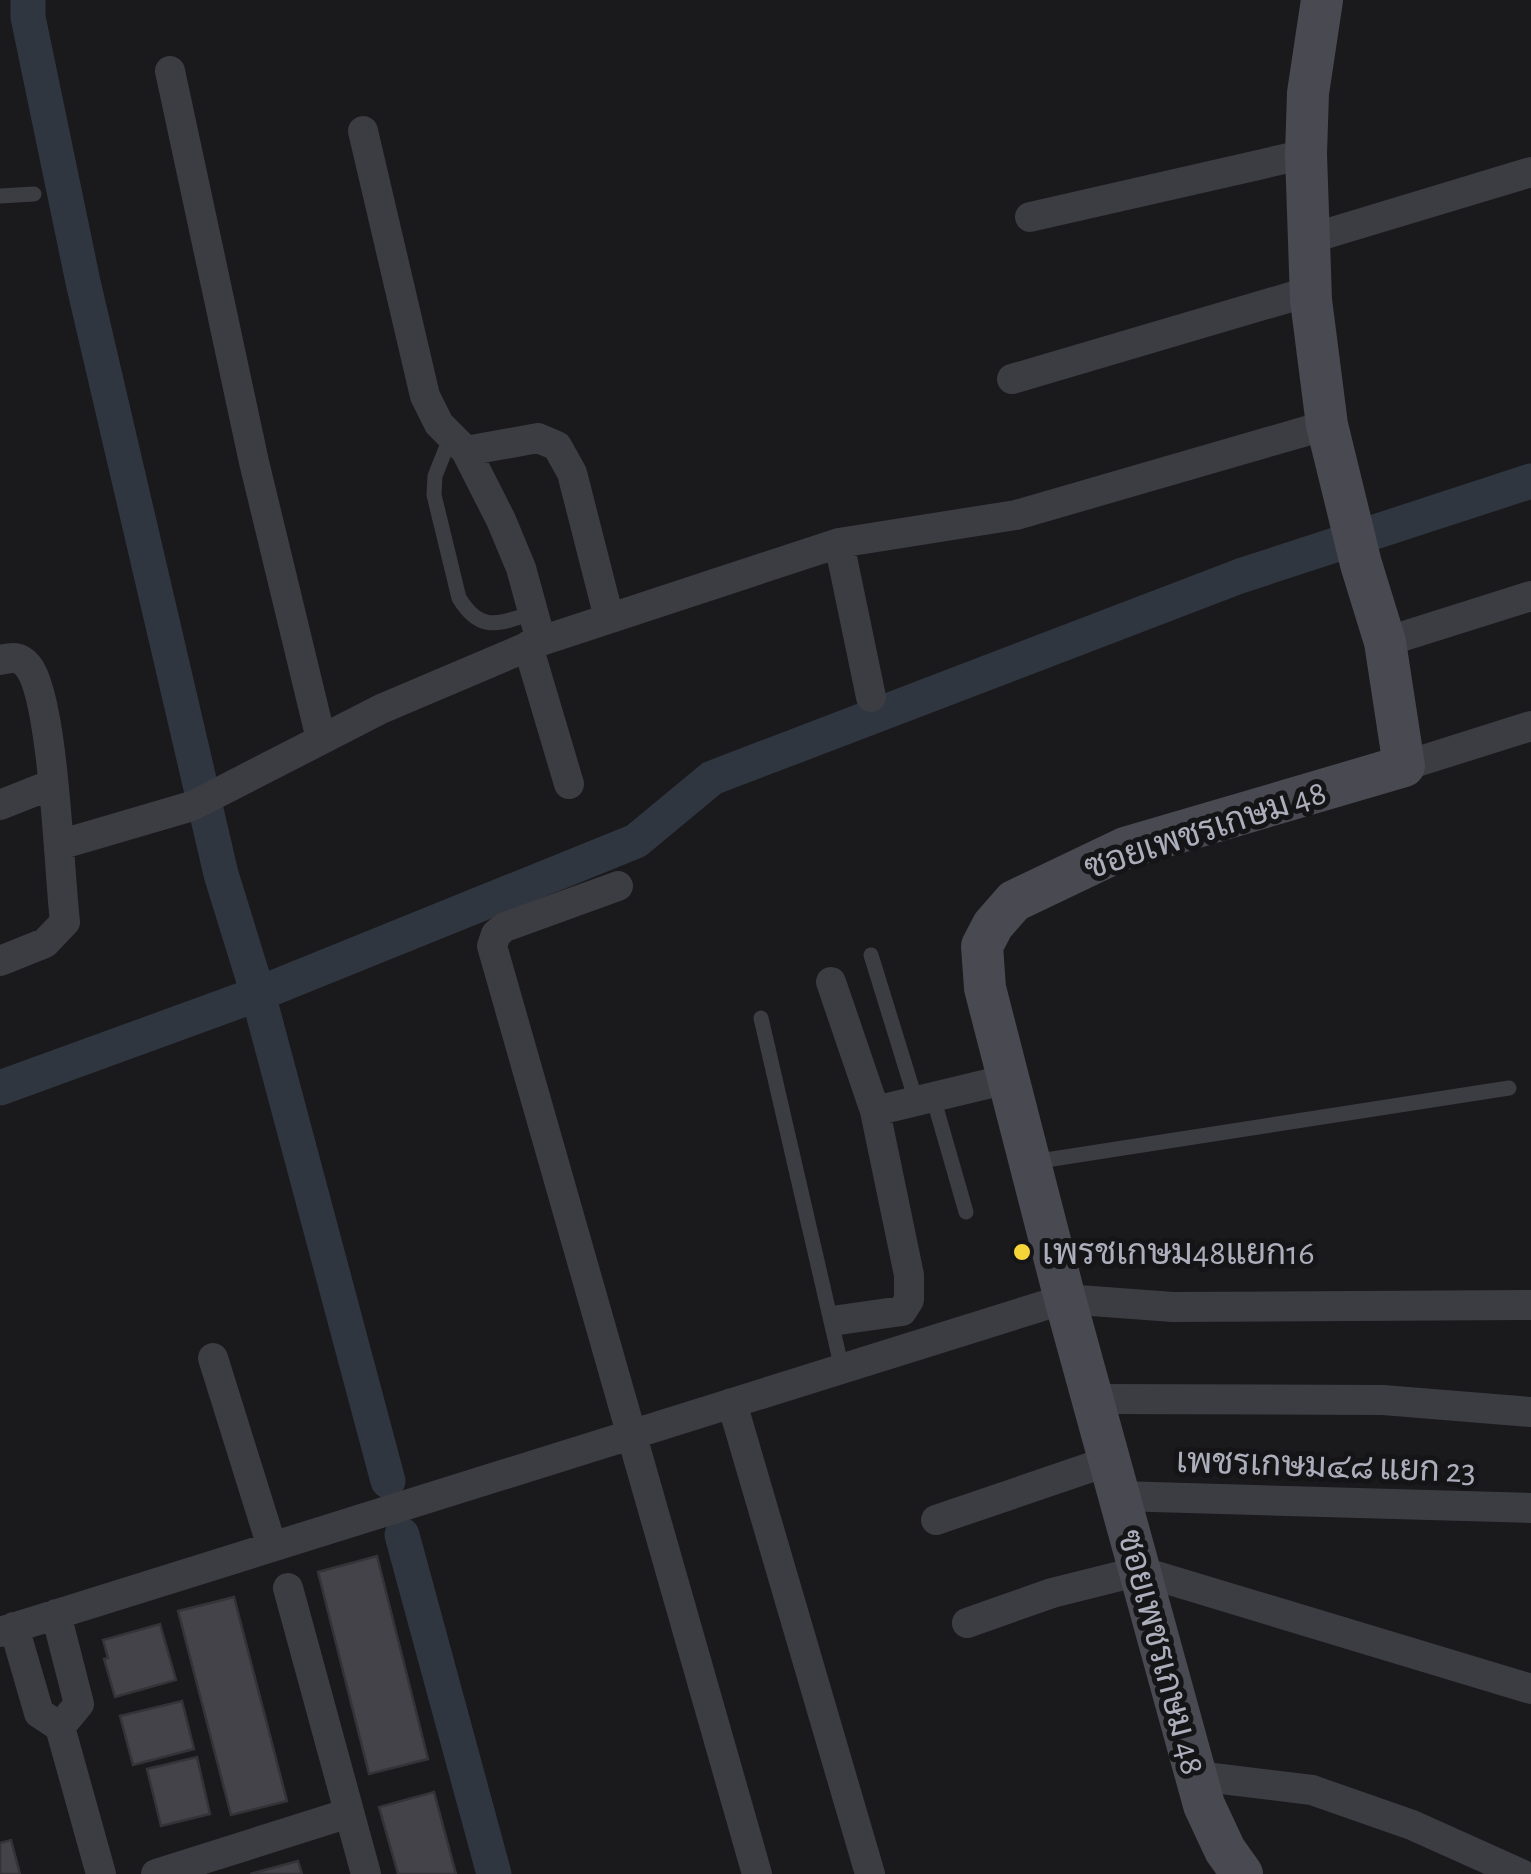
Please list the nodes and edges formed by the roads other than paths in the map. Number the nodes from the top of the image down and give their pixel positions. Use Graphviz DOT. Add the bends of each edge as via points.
graph roads {
  1 [pos="1322,0"];
  2 [pos="170,72"];
  3 [pos="363,132"];
  4 [pos="1306,154"];
  5 [pos="1531,172"];
  6 [pos="34,194"];
  7 [pos="0,196"];
  8 [pos="1030,217"];
  9 [pos="1309,239"];
  10 [pos="1311,291"];
  11 [pos="1012,379"];
  12 [pos="1327,425"];
  13 [pos="458,443"];
  14 [pos="839,542"];
  15 [pos="1531,596"];
  16 [pos="609,618"];
  17 [pos="534,633"];
  18 [pos="1385,642"];
  19 [pos="0,660"];
  20 [pos="870,697"];
  21 [pos="1531,726"];
  22 [pos="321,739"];
  23 [pos="1404,766"];
  24 [pos="53,784"];
  25 [pos="569,784"];
  26 [pos="0,805"];
  27 [pos="58,845"];
  28 [pos="618,886"];
  29 [pos="871,955"];
  30 [pos="0,961"];
  31 [pos="832,982"];
  32 [pos="761,1018"];
  33 [pos="1008,1079"];
  34 [pos="1508,1088"];
  35 [pos="924,1099"];
  36 [pos="875,1111"];
  37 [pos="1030,1163"];
  38 [pos="966,1212"];
  39 [pos="1064,1300"];
  40 [pos="1531,1305"];
  41 [pos="839,1320"];
  42 [pos="213,1358"];
  43 [pos="842,1369"];
  44 [pos="1092,1399"];
  45 [pos="732,1403"];
  46 [pos="1531,1412"];
  47 [pos="630,1434"];
  48 [pos="1114,1479"];
  49 [pos="1531,1508"];
  50 [pos="936,1520"];
  51 [pos="272,1547"];
  52 [pos="1140,1572"];
  53 [pos="288,1588"];
  54 [pos="56,1614"];
  55 [pos="967,1623"];
  56 [pos="7,1630"];
  57 [pos="1531,1689"];
  58 [pos="60,1726"];
  59 [pos="1196,1776"];
  60 [pos="349,1813"];
  61 [pos="100,1874"];
  62 [pos="156,1874"];
  63 [pos="366,1874"];
  64 [pos="757,1874"];
  65 [pos="870,1874"];
  66 [pos="1242,1874"];
  67 [pos="1521,1874"];
  1 -- 4 [label="street"];
  2 -- 22 [label="street"];
  3 -- 13 [label="street" via="426,396 439,424"];
  4 -- 8 [label="street"];
  4 -- 9 [label="street"];
  5 -- 9 [label="street"];
  6 -- 7 [label="lane"];
  9 -- 10 [label="street"];
  10 -- 11 [label="street"];
  10 -- 12 [label="street"];
  12 -- 14 [label="street" via="1016,515"];
  12 -- 18 [label="street"];
  13 -- 16 [label="street" via="538,438 558,446 572,473"];
  13 -- 17 [label="street" via="520,568"];
  13 -- 17 [label="lane" via="435,476 434,495 459,598 480,622"];
  14 -- 16 [label="street"];
  14 -- 20 [label="street"];
  15 -- 18 [label="street"];
  16 -- 17 [label="street"];
  17 -- 22 [label="street"];
  17 -- 25 [label="street"];
  18 -- 23 [label="street"];
  19 -- 24 [label="street" via="14,657 32,672"];
  21 -- 23 [label="street"];
  22 -- 27 [label="street" via="192,806"];
  23 -- 33 [label="street, ซอยเพชรเกษม 48" via="1125,848 1014,901 982,946 985,988"];
  24 -- 26 [label="street"];
  24 -- 27 [label="street"];
  27 -- 30 [label="street" via="65,922 45,943"];
  28 -- 47 [label="street" via="505,927 492,946"];
  29 -- 35 [label="lane"];
  31 -- 36 [label="street"];
  32 -- 43 [label="lane"];
  33 -- 35 [label="street"];
  33 -- 37 [label="street, ซอยเพชรเกษม 48"];
  34 -- 37 [label="lane"];
  35 -- 36 [label="street"];
  35 -- 38 [label="lane"];
  36 -- 41 [label="street" via="909,1300 890,1314"];
  37 -- 39 [label="street, ซอยเพชรเกษม 48"];
  39 -- 40 [label="street"];
  39 -- 43 [label="street"];
  39 -- 44 [label="street, ซอยเพชรเกษม 48"];
  42 -- 51 [label="street"];
  43 -- 45 [label="street"];
  44 -- 46 [label="street" via="1383,1400"];
  44 -- 48 [label="street, ซอยเพชรเกษม 48"];
  45 -- 47 [label="street"];
  45 -- 65 [label="street"];
  47 -- 51 [label="street"];
  47 -- 64 [label="street"];
  48 -- 49 [label="street, เพชรเกษม๔๘ แยก 23"];
  48 -- 50 [label="street"];
  48 -- 52 [label="street, ซอยเพชรเกษม 48"];
  51 -- 54 [label="street"];
  52 -- 55 [label="street"];
  52 -- 57 [label="street"];
  52 -- 59 [label="street, ซอยเพชรเกษม 48"];
  53 -- 60 [label="street"];
  54 -- 56 [label="street"];
  54 -- 58 [label="street" via="79,1704"];
  56 -- 58 [label="street" via="39,1713"];
  58 -- 61 [label="street"];
  59 -- 66 [label="street, ซอยเพชรเกษม 48" via="1204,1806"];
  59 -- 67 [label="street" via="1312,1790"];
  60 -- 62 [label="street"];
  60 -- 63 [label="street"];
}
